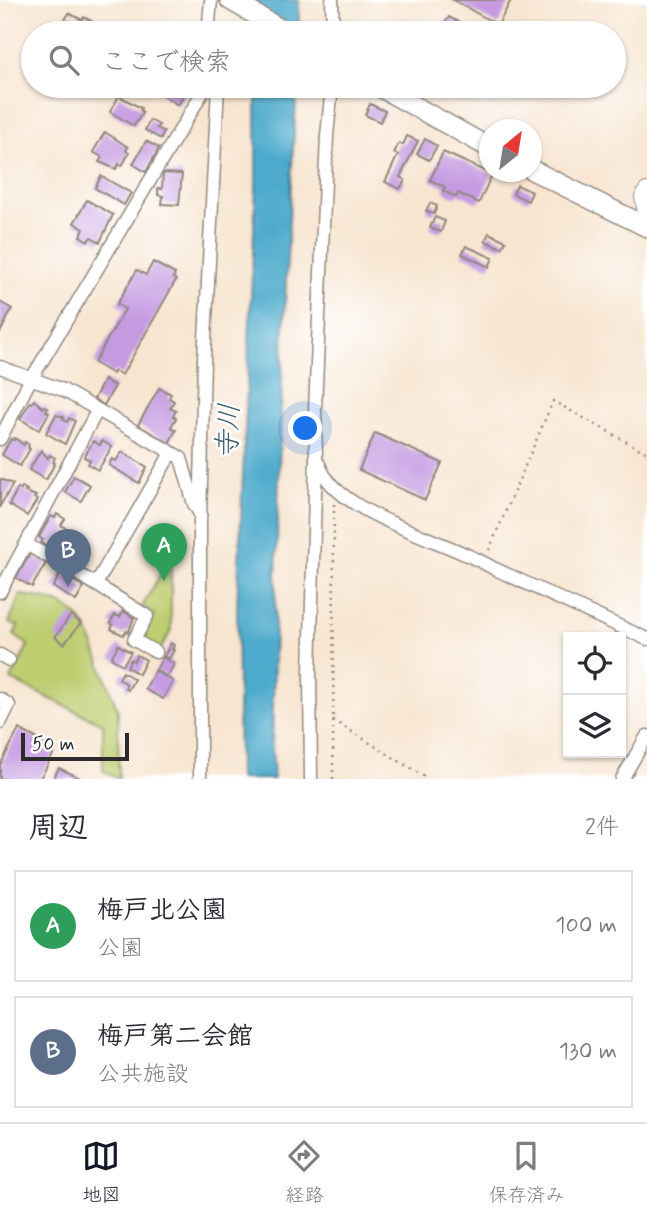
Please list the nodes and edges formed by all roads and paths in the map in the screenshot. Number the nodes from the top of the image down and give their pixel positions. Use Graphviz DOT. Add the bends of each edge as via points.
graph roads {
  1 [pos="211,0"];
  2 [pos="230,0"];
  3 [pos="332,0"];
  4 [pos="211,21"];
  5 [pos="266,21"];
  6 [pos="333,21"];
  7 [pos="199,98"];
  8 [pos="217,98"];
  9 [pos="331,98"];
  10 [pos="399,98"];
  11 [pos="479,142"];
  12 [pos="542,175"];
  13 [pos="647,192"];
  14 [pos="647,213"];
  15 [pos="647,227"];
  16 [pos="0,367"];
  17 [pos="32,379"];
  18 [pos="97,411"];
  19 [pos="0,439"];
  20 [pos="171,453"];
  21 [pos="647,453"];
  22 [pos="316,457"];
  23 [pos="334,486"];
  24 [pos="200,515"];
  25 [pos="26,544"];
  26 [pos="484,562"];
  27 [pos="96,584"];
  28 [pos="1,590"];
  29 [pos="647,639"];
  30 [pos="156,652"];
  31 [pos="0,699"];
  32 [pos="332,720"];
  33 [pos="0,723"];
  34 [pos="647,736"];
  35 [pos="200,779"];
  36 [pos="311,779"];
  37 [pos="333,779"];
  38 [pos="428,779"];
  39 [pos="622,779"];
  1 -- 4 [label="street"];
  2 -- 5 [label="main road"];
  3 -- 6 [label="street"];
  7 -- 17 [label="street"];
  8 -- 24 [label="street"];
  9 -- 22 [label="street"];
  10 -- 11 [label="main road"];
  12 -- 15 [label="main road"];
  13 -- 14 [label="main road"];
  16 -- 17 [label="street"];
  17 -- 18 [label="street" via="63,390"];
  17 -- 19 [label="street"];
  18 -- 20 [label="street"];
  18 -- 25 [label="street"];
  20 -- 24 [label="street" via="180,458"];
  20 -- 27 [label="street"];
  21 -- 26 [label="path" via="553,401"];
  22 -- 23 [label="street" via="322,475"];
  22 -- 36 [label="street"];
  23 -- 26 [label="street" via="366,512"];
  23 -- 32 [label="path"];
  24 -- 35 [label="street"];
  25 -- 27 [label="street"];
  25 -- 28 [label="street"];
  26 -- 29 [label="street"];
  27 -- 30 [label="street" via="147,616 135,640"];
  31 -- 33 [label="street" via="9,705"];
  32 -- 37 [label="path"];
  32 -- 38 [label="path"];
  34 -- 39 [label="street"];
}
